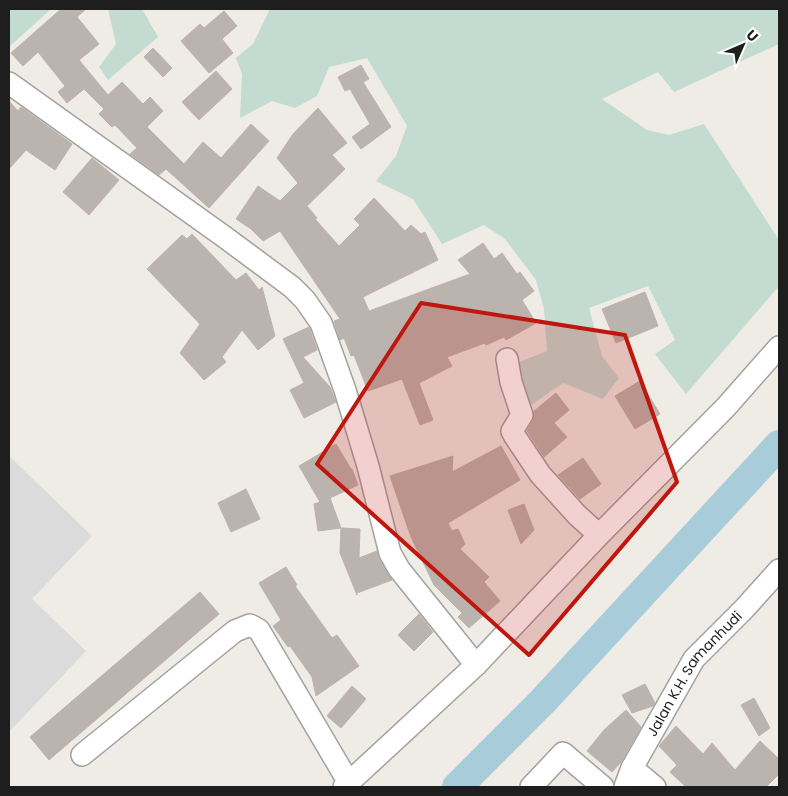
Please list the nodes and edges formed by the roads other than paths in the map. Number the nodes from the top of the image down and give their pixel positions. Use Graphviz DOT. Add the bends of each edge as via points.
graph roads {
  1 [pos="9,83"];
  2 [pos="779,347"];
  3 [pos="507,359"];
  4 [pos="587,524"];
  5 [pos="779,570"];
  6 [pos="476,665"];
  7 [pos="82,755"];
  8 [pos="628,778"];
  9 [pos="347,785"];
  10 [pos="531,787"];
  11 [pos="603,787"];
  12 [pos="655,787"];
  1 -- 6 [label="street" via="226,238 305,300 320,323 345,390 390,553 399,569"];
  2 -- 4 [label="street" via="726,407"];
  3 -- 4 [label="street" via="522,415 512,431 540,474"];
  4 -- 6 [label="street"];
  5 -- 8 [label="street, Jalan K.H. Samanhudi" via="694,659"];
  6 -- 9 [label="street"];
  7 -- 9 [label="street" via="234,631 250,625 259,630"];
  8 -- 12 [label="street"];
  10 -- 11 [label="street" via="563,754"];
}
